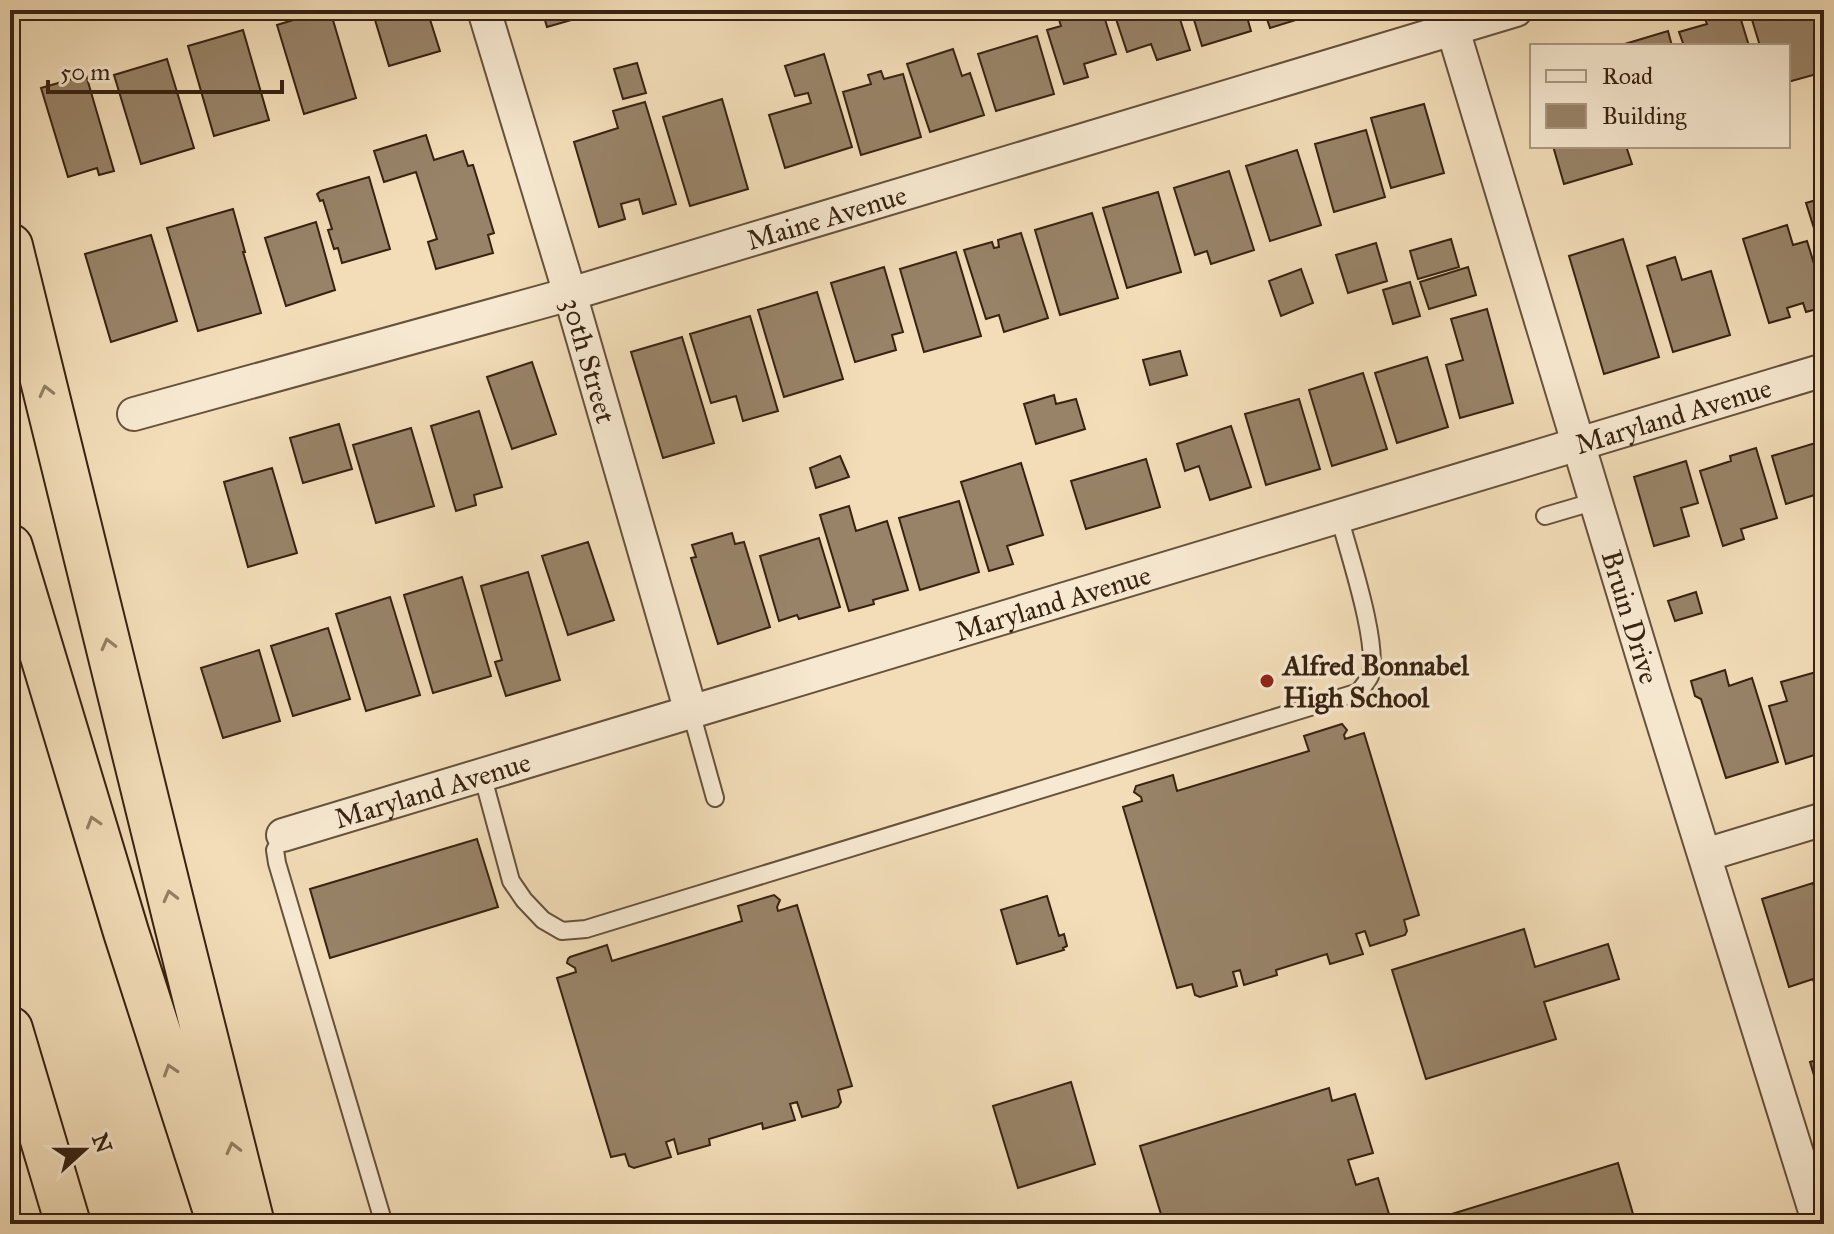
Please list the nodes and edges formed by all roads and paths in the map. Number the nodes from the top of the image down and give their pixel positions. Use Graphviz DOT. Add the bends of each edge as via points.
graph roads {
  1 [pos="484,10"];
  2 [pos="1516,10"];
  3 [pos="1450,20"];
  4 [pos="10,246"];
  5 [pos="570,294"];
  6 [pos="1824,370"];
  7 [pos="134,414"];
  8 [pos="1578,444"];
  9 [pos="1596,501"];
  10 [pos="1339,516"];
  11 [pos="1545,516"];
  12 [pos="10,547"];
  13 [pos="691,712"];
  14 [pos="482,774"];
  15 [pos="715,798"];
  16 [pos="1824,819"];
  17 [pos="283,835"];
  18 [pos="1705,855"];
  19 [pos="10,1029"];
  20 [pos="68,1224"];
  21 [pos="220,1224"];
  22 [pos="252,1224"];
  23 [pos="384,1224"];
  24 [pos="1819,1224"];
  1 -- 5 [label="street, 30th Street"];
  2 -- 3 [label="street, Maine Avenue"];
  3 -- 5 [label="street, Maine Avenue"];
  3 -- 8 [label="street, Bruin Drive"];
  22 -- 4 [label="highway, one-way"];
  5 -- 7 [label="street, Maine Avenue"];
  5 -- 13 [label="street, 30th Street"];
  6 -- 8 [label="street, Maryland Avenue"];
  8 -- 9 [label="street, Bruin Drive"];
  8 -- 10 [label="street, Maryland Avenue"];
  9 -- 11 [label="lane"];
  9 -- 18 [label="street, Bruin Drive"];
  10 -- 13 [label="street, Maryland Avenue"];
  10 -- 14 [label="lane" via="1372,655 1369,677 1359,692 586,929 562,931 543,920 511,881"];
  21 -- 12 [label="highway, one-way"];
  13 -- 14 [label="street, Maryland Avenue"];
  13 -- 15 [label="lane"];
  14 -- 17 [label="street, Maryland Avenue"];
  16 -- 18 [label="street"];
  17 -- 23 [label="lane" via="275,850 277,863"];
  18 -- 24 [label="street, Bruin Drive"];
  19 -- 20 [label="highway"];
}
